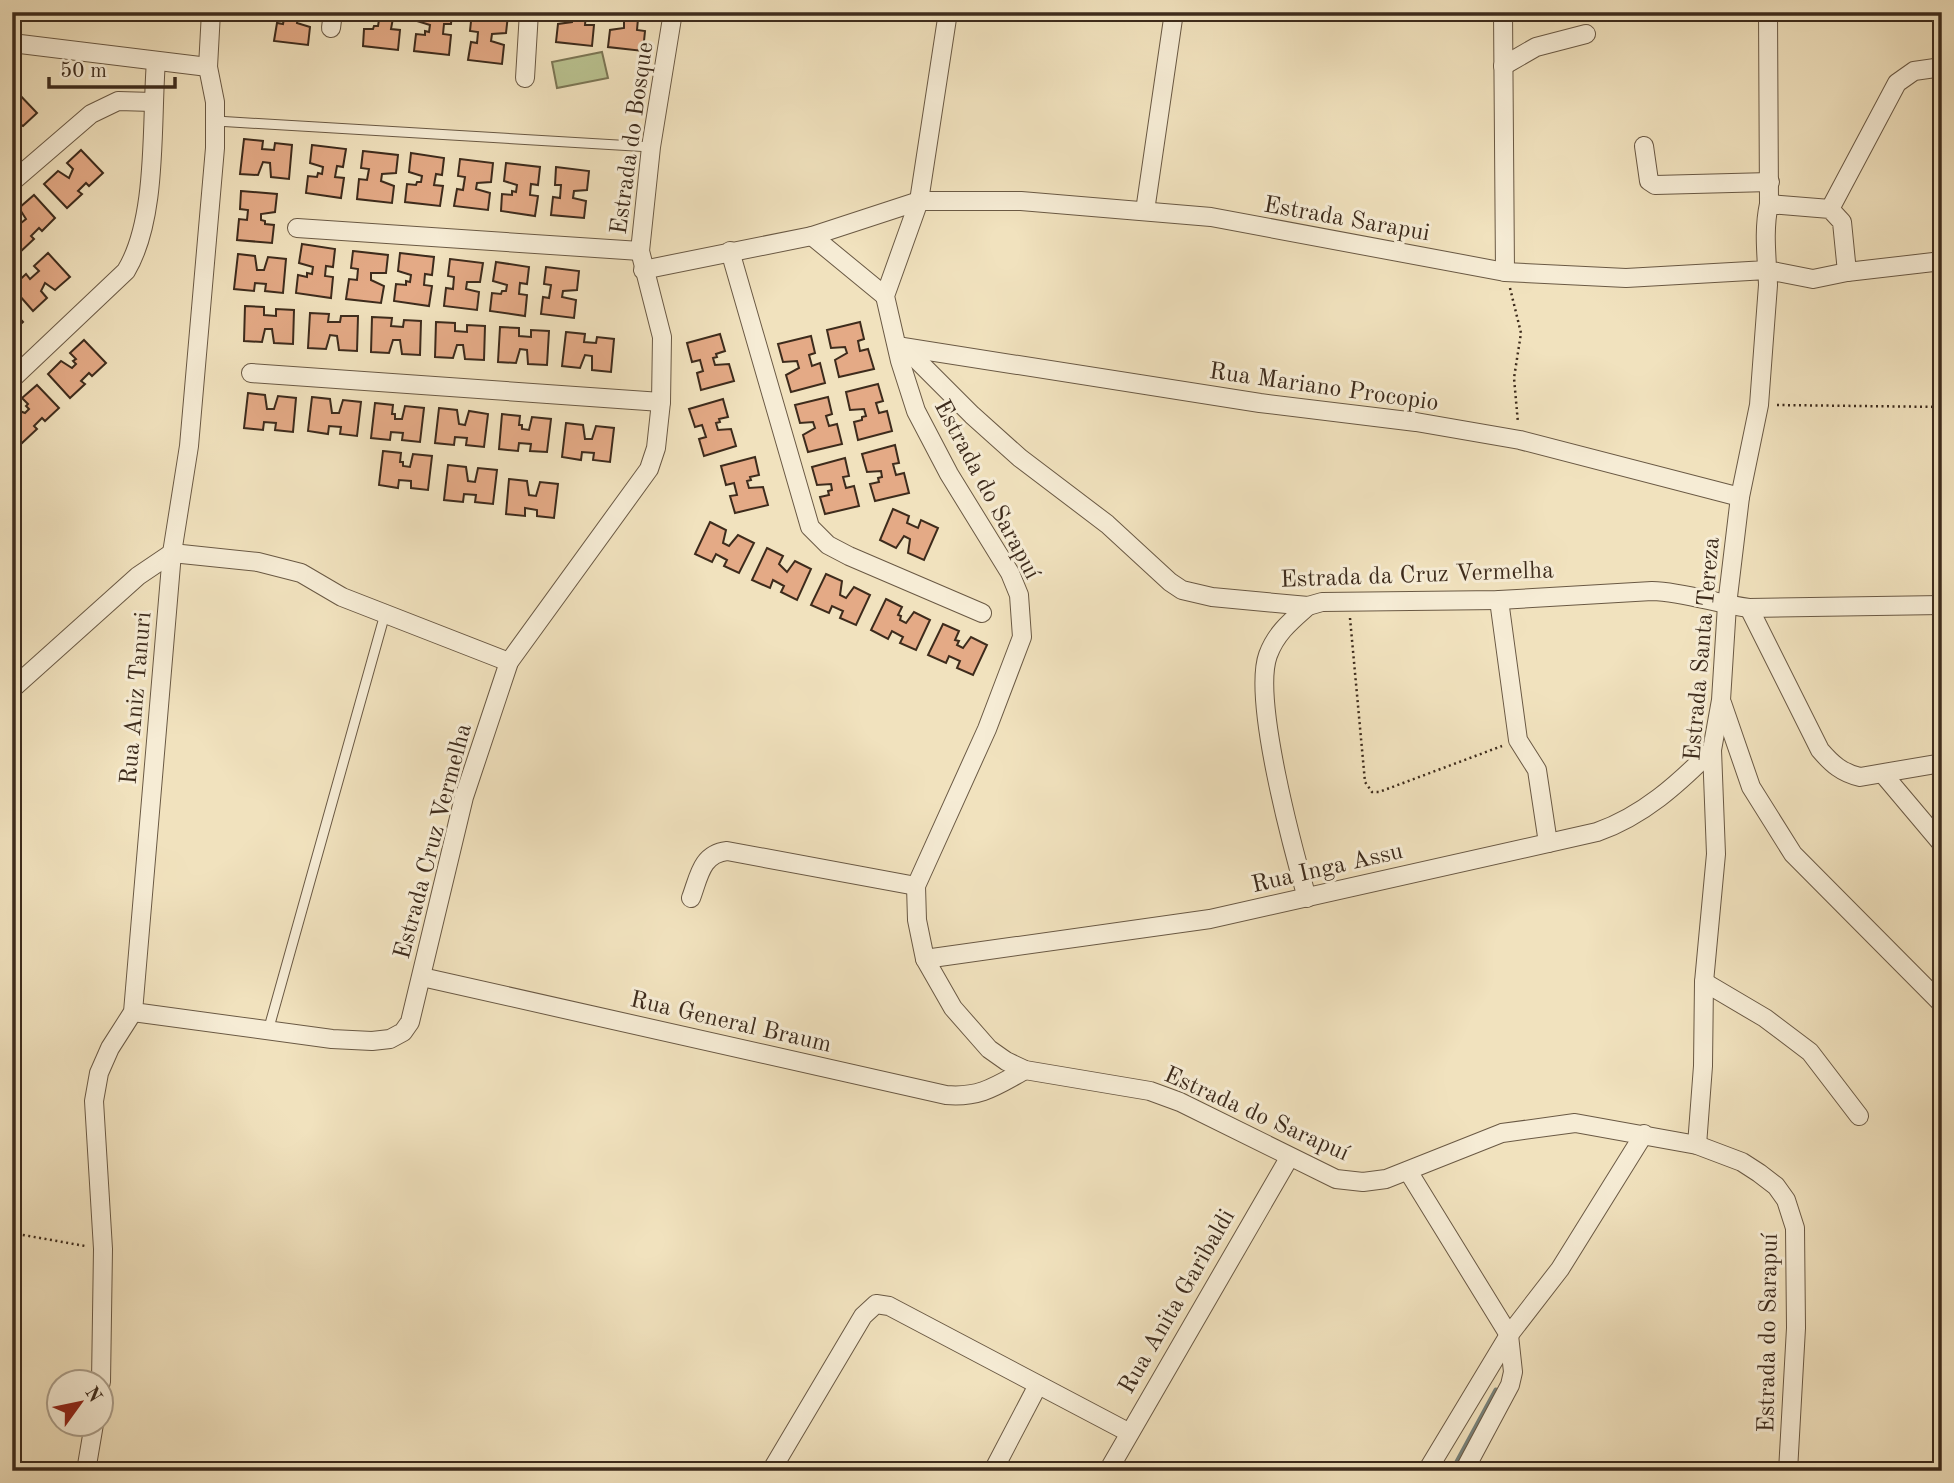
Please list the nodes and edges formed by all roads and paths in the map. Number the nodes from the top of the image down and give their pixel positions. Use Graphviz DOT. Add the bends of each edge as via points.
graph roads {
  1 [pos="211,12"];
  2 [pos="529,12"];
  3 [pos="673,12"];
  4 [pos="948,12"];
  5 [pos="1174,12"];
  6 [pos="1503,12"];
  7 [pos="1768,12"];
  8 [pos="1586,34"];
  9 [pos="12,43"];
  10 [pos="156,61"];
  11 [pos="1503,66"];
  12 [pos="208,67"];
  13 [pos="1942,67"];
  14 [pos="525,78"];
  15 [pos="153,102"];
  16 [pos="216,121"];
  17 [pos="1644,146"];
  18 [pos="651,147"];
  19 [pos="1770,182"];
  20 [pos="12,183"];
  21 [pos="919,201"];
  22 [pos="1769,204"];
  23 [pos="1830,209"];
  24 [pos="1145,211"];
  25 [pos="297,228"];
  26 [pos="812,236"];
  27 [pos="640,251"];
  28 [pos="730,251"];
  29 [pos="1942,261"];
  30 [pos="643,270"];
  31 [pos="1505,272"];
  32 [pos="1847,272"];
  33 [pos="1767,277"];
  34 [pos="885,296"];
  35 [pos="901,346"];
  36 [pos="251,373"];
  37 [pos="12,379"];
  38 [pos="661,402"];
  39 [pos="1759,405"];
  40 [pos="1942,407"];
  41 [pos="1520,440"];
  42 [pos="1740,497"];
  43 [pos="172,553"];
  44 [pos="1499,600"];
  45 [pos="1349,601"];
  46 [pos="1942,605"];
  47 [pos="1308,606"];
  48 [pos="1727,606"];
  49 [pos="1749,608"];
  50 [pos="982,613"];
  51 [pos="384,614"];
  52 [pos="509,662"];
  53 [pos="12,689"];
  54 [pos="1721,700"];
  55 [pos="1518,740"];
  56 [pos="1712,750"];
  57 [pos="1942,763"];
  58 [pos="1882,774"];
  59 [pos="1548,843"];
  60 [pos="1942,844"];
  61 [pos="916,886"];
  62 [pos="691,898"];
  63 [pos="1307,898"];
  64 [pos="925,959"];
  65 [pos="422,977"];
  66 [pos="1704,982"];
  67 [pos="1942,1004"];
  68 [pos="133,1012"];
  69 [pos="268,1031"];
  70 [pos="1025,1070"];
  71 [pos="1859,1116"];
  72 [pos="1644,1134"];
  73 [pos="1697,1145"];
  74 [pos="1289,1158"];
  75 [pos="1408,1171"];
  76 [pos="12,1233"];
  77 [pos="103,1249"];
  78 [pos="1509,1335"];
  79 [pos="101,1368"];
  80 [pos="1038,1385"];
  81 [pos="1128,1432"];
  82 [pos="92,1438"];
  83 [pos="86,1471"];
  84 [pos="771,1471"];
  85 [pos="993,1471"];
  86 [pos="1108,1471"];
  87 [pos="1427,1471"];
  88 [pos="1464,1471"];
  89 [pos="1788,1471"];
  1 -- 12 [label="street, Rua Aniz Tanuri"];
  2 -- 14 [label="street"];
  3 -- 18 [label="street, Estrada do Bosque"];
  4 -- 21 [label="street"];
  5 -- 24 [label="street"];
  6 -- 11 [label="street"];
  7 -- 19 [label="street"];
  8 -- 11 [label="street" via="1536,47"];
  9 -- 10 [label="street"];
  10 -- 12 [label="street"];
  10 -- 15 [label="street"];
  11 -- 31 [label="street"];
  12 -- 16 [label="street, Rua Aniz Tanuri"];
  13 -- 23 [label="street" via="1914,71 1897,83"];
  15 -- 20 [label="street" via="118,101 91,114"];
  15 -- 37 [label="street" via="146,218 136,255 126,271"];
  16 -- 18 [label="lane"];
  16 -- 43 [label="street, Rua Aniz Tanuri" via="189,446"];
  17 -- 19 [label="street" via="1649,181 1655,185"];
  18 -- 27 [label="street, Estrada do Bosque"];
  19 -- 22 [label="street"];
  21 -- 24 [label="street, Estrada Sarapui" via="1021,201"];
  21 -- 26 [label="street"];
  21 -- 34 [label="street"];
  22 -- 23 [label="street"];
  22 -- 33 [label="street, Estrada Santa Tereza"];
  23 -- 32 [label="street" via="1842,222"];
  24 -- 31 [label="street, Estrada Sarapui" via="1211,218"];
  25 -- 27 [label="street"];
  26 -- 28 [label="street"];
  26 -- 34 [label="street"];
  27 -- 30 [label="street, Estrada do Bosque"];
  28 -- 30 [label="street"];
  28 -- 50 [label="street" via="810,527 828,545 849,556"];
  29 -- 32 [label="street"];
  30 -- 38 [label="street, Estrada Cruz Vermelha" via="662,337"];
  31 -- 33 [label="street, Estrada Sarapui" via="1626,278"];
  31 -- 41 [label="path" via="1521,333 1514,378"];
  32 -- 33 [label="street, Estrada Sarapui" via="1812,279"];
  33 -- 39 [label="street, Estrada Santa Tereza"];
  34 -- 35 [label="street, Estrada do Sarapuí"];
  35 -- 41 [label="street, Rua Mariano Procopio"];
  35 -- 47 [label="street, Estrada da Cruz Vermelha" via="1020,458 1107,524 1182,590"];
  35 -- 61 [label="street, Estrada do Sarapuí" via="916,411 1010,573 1022,618 1015,663"];
  36 -- 38 [label="street"];
  38 -- 52 [label="street, Estrada Cruz Vermelha" via="649,469"];
  39 -- 40 [label="path"];
  39 -- 42 [label="street, Estrada Santa Tereza"];
  41 -- 42 [label="street, Rua Mariano Procopio"];
  42 -- 48 [label="street, Estrada Santa Tereza"];
  43 -- 51 [label="street" via="258,562 301,573"];
  43 -- 53 [label="street" via="138,576"];
  43 -- 68 [label="street, Rua Aniz Tanuri"];
  44 -- 45 [label="street, Estrada da Cruz Vermelha"];
  44 -- 48 [label="street, Estrada da Cruz Vermelha" via="1653,591"];
  44 -- 55 [label="street"];
  45 -- 47 [label="street, Estrada da Cruz Vermelha"];
  45 -- 55 [label="path" via="1365,782 1372,792"];
  46 -- 49 [label="street"];
  47 -- 63 [label="street" via="1275,640 1265,674 1287,826"];
  48 -- 49 [label="street"];
  48 -- 54 [label="street, Estrada Santa Tereza"];
  49 -- 58 [label="street" via="1820,750 1847,774"];
  51 -- 52 [label="street"];
  51 -- 69 [label="lane"];
  52 -- 65 [label="street, Estrada Cruz Vermelha" via="464,797"];
  54 -- 56 [label="street, Estrada Santa Tereza"];
  54 -- 67 [label="street" via="1751,787 1793,854"];
  55 -- 59 [label="street" via="1537,770"];
  56 -- 59 [label="street, Rua Inga Assu" via="1679,783 1617,825"];
  56 -- 66 [label="street, Estrada Santa Tereza" via="1716,854"];
  57 -- 58 [label="street"];
  58 -- 60 [label="street"];
  59 -- 63 [label="street, Rua Inga Assu"];
  61 -- 62 [label="street" via="727,851 711,855 703,863"];
  61 -- 64 [label="street, Estrada do Sarapuí"];
  63 -- 64 [label="street, Rua Inga Assu" via="1210,919"];
  64 -- 70 [label="street, Estrada do Sarapuí" via="953,1008 976,1035 989,1049"];
  65 -- 69 [label="street, Estrada Cruz Vermelha" via="410,1022 390,1039 332,1039"];
  65 -- 70 [label="street, Rua General Braum" via="946,1095 969,1097"];
  66 -- 71 [label="street" via="1765,1018 1810,1052"];
  66 -- 73 [label="street, Estrada Santa Tereza"];
  68 -- 69 [label="street, Estrada Cruz Vermelha"];
  68 -- 77 [label="street, Rua Aniz Tanuri" via="99,1073 94,1101"];
  70 -- 74 [label="street, Estrada do Sarapuí" via="1150,1091"];
  72 -- 73 [label="street, Estrada do Sarapuí"];
  72 -- 75 [label="street, Estrada do Sarapuí" via="1576,1123 1538,1126 1502,1132"];
  72 -- 78 [label="street" via="1560,1269"];
  73 -- 89 [label="street, Estrada do Sarapuí" via="1742,1161 1776,1186 1795,1228 1796,1328"];
  74 -- 75 [label="street, Estrada do Sarapuí" via="1336,1179 1363,1182"];
  74 -- 81 [label="street, Rua Anita Garibaldi"];
  75 -- 78 [label="street"];
  76 -- 77 [label="path"];
  77 -- 79 [label="street, Rua Aniz Tanuri"];
  78 -- 87 [label="street"];
  78 -- 88 [label="street" via="1510,1385"];
  80 -- 81 [label="street"];
  80 -- 84 [label="street" via="889,1306 876,1304 867,1310"];
  80 -- 85 [label="street"];
  81 -- 86 [label="street, Rua Anita Garibaldi"];
  82 -- 83 [label="street"];
}
